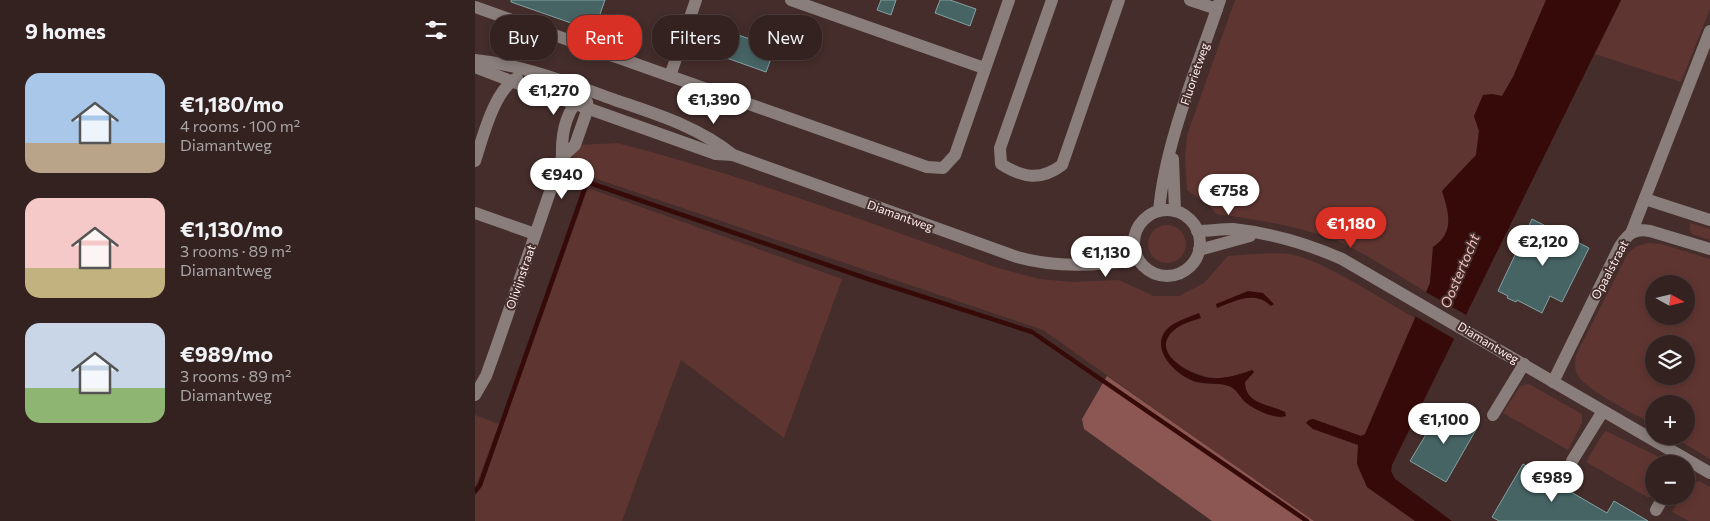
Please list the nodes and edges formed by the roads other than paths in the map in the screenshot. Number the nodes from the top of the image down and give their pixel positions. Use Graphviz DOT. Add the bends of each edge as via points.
graph roads {
  1 [pos="696,0"];
  2 [pos="791,0"];
  3 [pos="1009,0"];
  4 [pos="1052,0"];
  5 [pos="1119,0"];
  6 [pos="1190,0"];
  7 [pos="1219,5"];
  8 [pos="475,7"];
  9 [pos="1710,31"];
  10 [pos="475,60"];
  11 [pos="475,66"];
  12 [pos="984,68"];
  13 [pos="532,71"];
  14 [pos="670,76"];
  15 [pos="511,81"];
  16 [pos="586,89"];
  17 [pos="573,103"];
  18 [pos="588,108"];
  19 [pos="1172,149"];
  20 [pos="733,155"];
  21 [pos="562,157"];
  22 [pos="475,161"];
  23 [pos="1645,198"];
  24 [pos="1159,211"];
  25 [pos="1175,211"];
  26 [pos="475,213"];
  27 [pos="1710,220"];
  28 [pos="1197,231"];
  29 [pos="1632,231"];
  30 [pos="535,234"];
  31 [pos="1258,234"];
  32 [pos="1134,244"];
  33 [pos="1710,249"];
  34 [pos="1199,250"];
  35 [pos="1138,259"];
  36 [pos="1071,263"];
  37 [pos="1524,364"];
  38 [pos="1553,382"];
  39 [pos="475,395"];
  40 [pos="1603,411"];
  41 [pos="1493,415"];
  42 [pos="1674,455"];
  43 [pos="1572,461"];
  44 [pos="1695,466"];
  45 [pos="1710,473"];
  46 [pos="1659,505"];
  47 [pos="1656,510"];
  1 -- 14 [label="street"];
  2 -- 12 [label="street"];
  3 -- 12 [label="street"];
  4 -- 5 [label="street" via="1000,148 1001,164 1016,174 1050,174 1062,165"];
  6 -- 7 [label="street"];
  7 -- 19 [label="street, Fluorietweg"];
  8 -- 14 [label="street"];
  9 -- 23 [label="street"];
  10 -- 13 [label="street, Diamantweg"];
  11 -- 15 [label="street, Diamantweg"];
  12 -- 14 [label="street" via="955,155 943,168 927,167"];
  13 -- 15 [label="street"];
  13 -- 16 [label="street, Diamantweg"];
  15 -- 17 [label="street, Diamantweg"];
  15 -- 22 [label="street" via="495,105"];
  16 -- 17 [label="street, Olivijnstraat"];
  16 -- 18 [label="street, Olivijnstraat"];
  16 -- 20 [label="street, Diamantweg" via="677,122 721,144"];
  17 -- 18 [label="street, Diamantweg"];
  17 -- 21 [label="street, Olivijnstraat" via="564,129"];
  18 -- 20 [label="street, Diamantweg" via="716,154"];
  18 -- 21 [label="street, Olivijnstraat" via="575,144"];
  19 -- 24 [label="street, Fluorietweg" via="1161,189"];
  19 -- 25 [label="street, Fluorietweg"];
  20 -- 36 [label="street, Diamantweg" via="1017,257 1042,263"];
  21 -- 30 [label="street, Olivijnstraat"];
  23 -- 27 [label="street"];
  23 -- 29 [label="street"];
  24 -- 25 [label="street"];
  24 -- 32 [label="street" via="1140,223"];
  25 -- 28 [label="street" via="1187,217"];
  26 -- 30 [label="street"];
  28 -- 31 [label="street, Diamantweg" via="1233,230"];
  28 -- 34 [label="street"];
  29 -- 33 [label="street, Opaalstraat" via="1641,229"];
  29 -- 38 [label="street, Opaalstraat" via="1620,246"];
  30 -- 39 [label="street, Olivijnstraat" via="493,358"];
  31 -- 34 [label="street, Diamantweg"];
  31 -- 37 [label="street, Diamantweg" via="1324,251"];
  32 -- 35 [label="street"];
  32 -- 36 [label="street, Diamantweg"];
  34 -- 35 [label="street" via="1189,267 1171,276 1152,272"];
  35 -- 36 [label="street, Diamantweg" via="1105,264"];
  37 -- 38 [label="street, Diamantweg"];
  37 -- 41 [label="street"];
  38 -- 40 [label="street, Diamantweg"];
  40 -- 42 [label="street, Diamantweg"];
  40 -- 43 [label="street"];
  44 -- 45 [label="street, Diamantweg"];
  46 -- 47 [label="street"];
}
